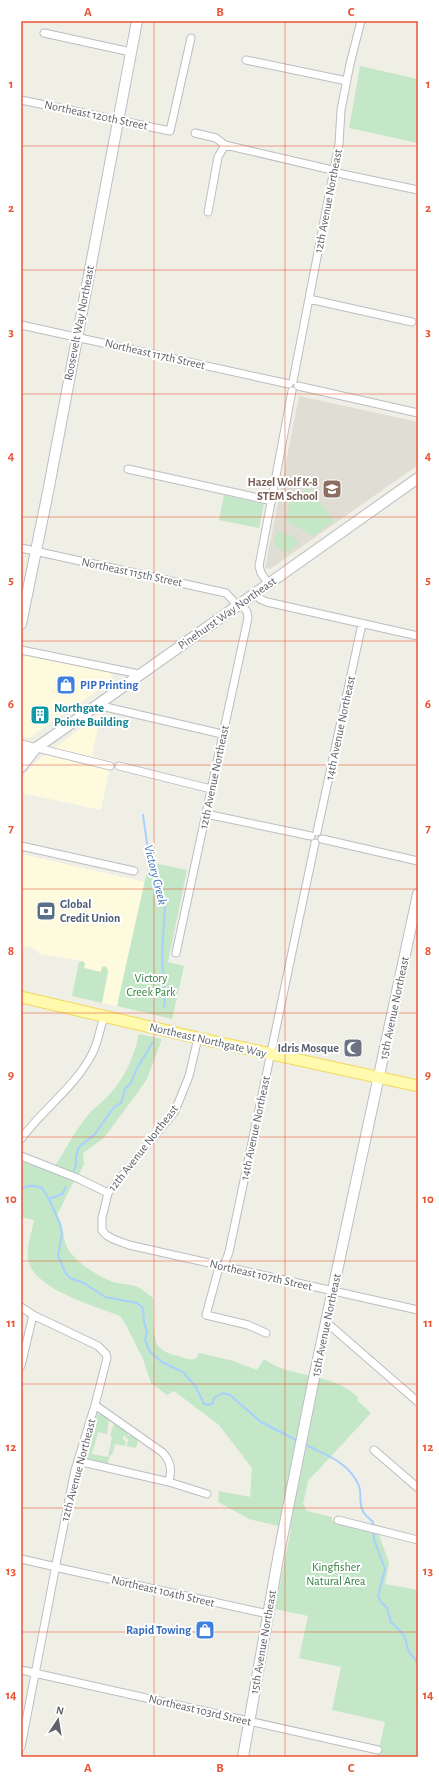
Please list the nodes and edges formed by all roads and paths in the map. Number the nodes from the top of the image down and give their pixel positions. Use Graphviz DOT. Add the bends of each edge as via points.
graph roads {
  1 [pos="137,21"];
  2 [pos="361,21"];
  3 [pos="44,33"];
  4 [pos="191,38"];
  5 [pos="131,52"];
  6 [pos="246,60"];
  7 [pos="347,81"];
  8 [pos="21,100"];
  9 [pos="119,120"];
  10 [pos="195,133"];
  11 [pos="225,145"];
  12 [pos="333,171"];
  13 [pos="418,190"];
  14 [pos="208,212"];
  15 [pos="309,299"];
  16 [pos="412,322"];
  17 [pos="21,325"];
  18 [pos="77,337"];
  19 [pos="293,385"];
  20 [pos="418,413"];
  21 [pos="128,469"];
  22 [pos="418,478"];
  23 [pos="272,501"];
  24 [pos="21,548"];
  25 [pos="36,551"];
  26 [pos="268,584"];
  27 [pos="255,593"];
  28 [pos="239,604"];
  29 [pos="21,624"];
  30 [pos="362,624"];
  31 [pos="418,636"];
  32 [pos="21,650"];
  33 [pos="139,674"];
  34 [pos="97,705"];
  35 [pos="222,734"];
  36 [pos="21,744"];
  37 [pos="36,748"];
  38 [pos="21,754"];
  39 [pos="110,766"];
  40 [pos="119,766"];
  41 [pos="21,767"];
  42 [pos="211,789"];
  43 [pos="206,814"];
  44 [pos="316,838"];
  45 [pos="21,846"];
  46 [pos="418,861"];
  47 [pos="134,871"];
  48 [pos="418,894"];
  49 [pos="176,953"];
  50 [pos="21,996"];
  51 [pos="104,1016"];
  52 [pos="198,1038"];
  53 [pos="271,1054"];
  54 [pos="379,1078"];
  55 [pos="418,1086"];
  56 [pos="21,1139"];
  57 [pos="21,1156"];
  58 [pos="108,1193"];
  59 [pos="106,1235"];
  60 [pos="222,1266"];
  61 [pos="333,1292"];
  62 [pos="21,1307"];
  63 [pos="418,1310"];
  64 [pos="33,1315"];
  65 [pos="326,1322"];
  66 [pos="266,1333"];
  67 [pos="21,1366"];
  68 [pos="418,1402"];
  69 [pos="95,1406"];
  70 [pos="374,1450"];
  71 [pos="78,1461"];
  72 [pos="169,1482"];
  73 [pos="418,1488"];
  74 [pos="207,1494"];
  75 [pos="338,1520"];
  76 [pos="418,1540"];
  77 [pos="21,1559"];
  78 [pos="56,1567"];
  79 [pos="268,1614"];
  80 [pos="21,1670"];
  81 [pos="35,1673"];
  82 [pos="249,1722"];
  83 [pos="21,1747"];
  84 [pos="378,1750"];
  85 [pos="243,1757"];
  1 -- 5 [label="street, Roosevelt Way Northeast"];
  2 -- 7 [label="street, 12th Avenue Northeast"];
  3 -- 5 [label="street"];
  4 -- 9 [label="street, Northeast 120th Street" via="170,131"];
  5 -- 9 [label="street, Roosevelt Way Northeast"];
  6 -- 7 [label="street"];
  7 -- 12 [label="street, 12th Avenue Northeast"];
  8 -- 9 [label="street, Northeast 120th Street"];
  9 -- 18 [label="street, Roosevelt Way Northeast"];
  10 -- 11 [label="street" via="216,138"];
  11 -- 12 [label="street"];
  11 -- 14 [label="street" via="218,157"];
  12 -- 13 [label="street"];
  12 -- 15 [label="street, 12th Avenue Northeast"];
  15 -- 16 [label="street"];
  15 -- 19 [label="street, 12th Avenue Northeast"];
  17 -- 18 [label="street, Northeast 117th Street"];
  18 -- 19 [label="street, Northeast 117th Street"];
  18 -- 25 [label="street, Roosevelt Way Northeast"];
  19 -- 20 [label="street, Northeast 117th Street"];
  19 -- 23 [label="street, 12th Avenue Northeast"];
  21 -- 23 [label="street"];
  22 -- 26 [label="street, Pinehurst Way Northeast"];
  23 -- 26 [label="street, 12th Avenue Northeast" via="258,569"];
  24 -- 25 [label="street, Northeast 115th Street"];
  25 -- 28 [label="street, Northeast 115th Street" via="226,593"];
  25 -- 29 [label="street, Roosevelt Way Northeast"];
  26 -- 27 [label="street, Pinehurst Way Northeast"];
  27 -- 28 [label="street, Pinehurst Way Northeast"];
  27 -- 30 [label="street" via="265,601"];
  28 -- 33 [label="street, Pinehurst Way Northeast"];
  28 -- 35 [label="street, 12th Avenue Northeast" via="248,612 248,618"];
  30 -- 31 [label="street"];
  30 -- 44 [label="street, 14th Avenue Northeast"];
  32 -- 33 [label="street"];
  33 -- 34 [label="street, Pinehurst Way Northeast"];
  34 -- 35 [label="street"];
  34 -- 37 [label="street, Pinehurst Way Northeast"];
  35 -- 42 [label="street, 12th Avenue Northeast"];
  36 -- 37 [label="street"];
  37 -- 38 [label="street, Pinehurst Way Northeast"];
  37 -- 39 [label="street"];
  37 -- 41 [label="street, Pinehurst Way Northeast"];
  40 -- 42 [label="street"];
  42 -- 43 [label="street, 12th Avenue Northeast"];
  43 -- 44 [label="street"];
  43 -- 49 [label="street, 12th Avenue Northeast"];
  44 -- 46 [label="street"];
  44 -- 53 [label="street, 14th Avenue Northeast"];
  45 -- 47 [label="street"];
  48 -- 54 [label="street, 15th Avenue Northeast"];
  50 -- 51 [label="main road, Northeast Northgate Way"];
  51 -- 52 [label="main road, Northeast Northgate Way"];
  51 -- 56 [label="street" via="96,1046 88,1061"];
  52 -- 53 [label="main road, Northeast Northgate Way"];
  52 -- 58 [label="street, 12th Avenue Northeast" via="189,1076 175,1110"];
  53 -- 54 [label="main road, Northeast Northgate Way"];
  53 -- 60 [label="street, 14th Avenue Northeast" via="229,1252"];
  54 -- 55 [label="main road, Northeast Northgate Way"];
  54 -- 61 [label="street, 15th Avenue Northeast"];
  57 -- 58 [label="street"];
  58 -- 59 [label="street, 12th Avenue Northeast" via="102,1225"];
  59 -- 60 [label="street, Northeast 107th Street" via="129,1245"];
  60 -- 61 [label="street, Northeast 107th Street"];
  60 -- 66 [label="street, 14th Avenue Northeast" via="218,1271 206,1315 248,1325"];
  61 -- 63 [label="street, Northeast 107th Street"];
  61 -- 65 [label="street, 15th Avenue Northeast"];
  62 -- 64 [label="street"];
  64 -- 67 [label="street"];
  64 -- 69 [label="street, 12th Avenue Northeast" via="98,1346 106,1354"];
  65 -- 68 [label="street"];
  65 -- 79 [label="street, 15th Avenue Northeast"];
  69 -- 71 [label="street, 12th Avenue Northeast"];
  69 -- 72 [label="street" via="168,1458 171,1466"];
  70 -- 73 [label="street"];
  71 -- 72 [label="street"];
  71 -- 78 [label="street, 12th Avenue Northeast"];
  72 -- 74 [label="street"];
  75 -- 76 [label="street"];
  77 -- 78 [label="street, Northeast 104th Street"];
  78 -- 79 [label="street, Northeast 104th Street"];
  78 -- 81 [label="street, 12th Avenue Northeast"];
  79 -- 82 [label="street, 15th Avenue Northeast"];
  80 -- 81 [label="street, Northeast 103rd Street"];
  81 -- 82 [label="street, Northeast 103rd Street"];
  81 -- 83 [label="street, 12th Avenue Northeast"];
  82 -- 84 [label="street, Northeast 103rd Street"];
  82 -- 85 [label="street, 15th Avenue Northeast"];
}
